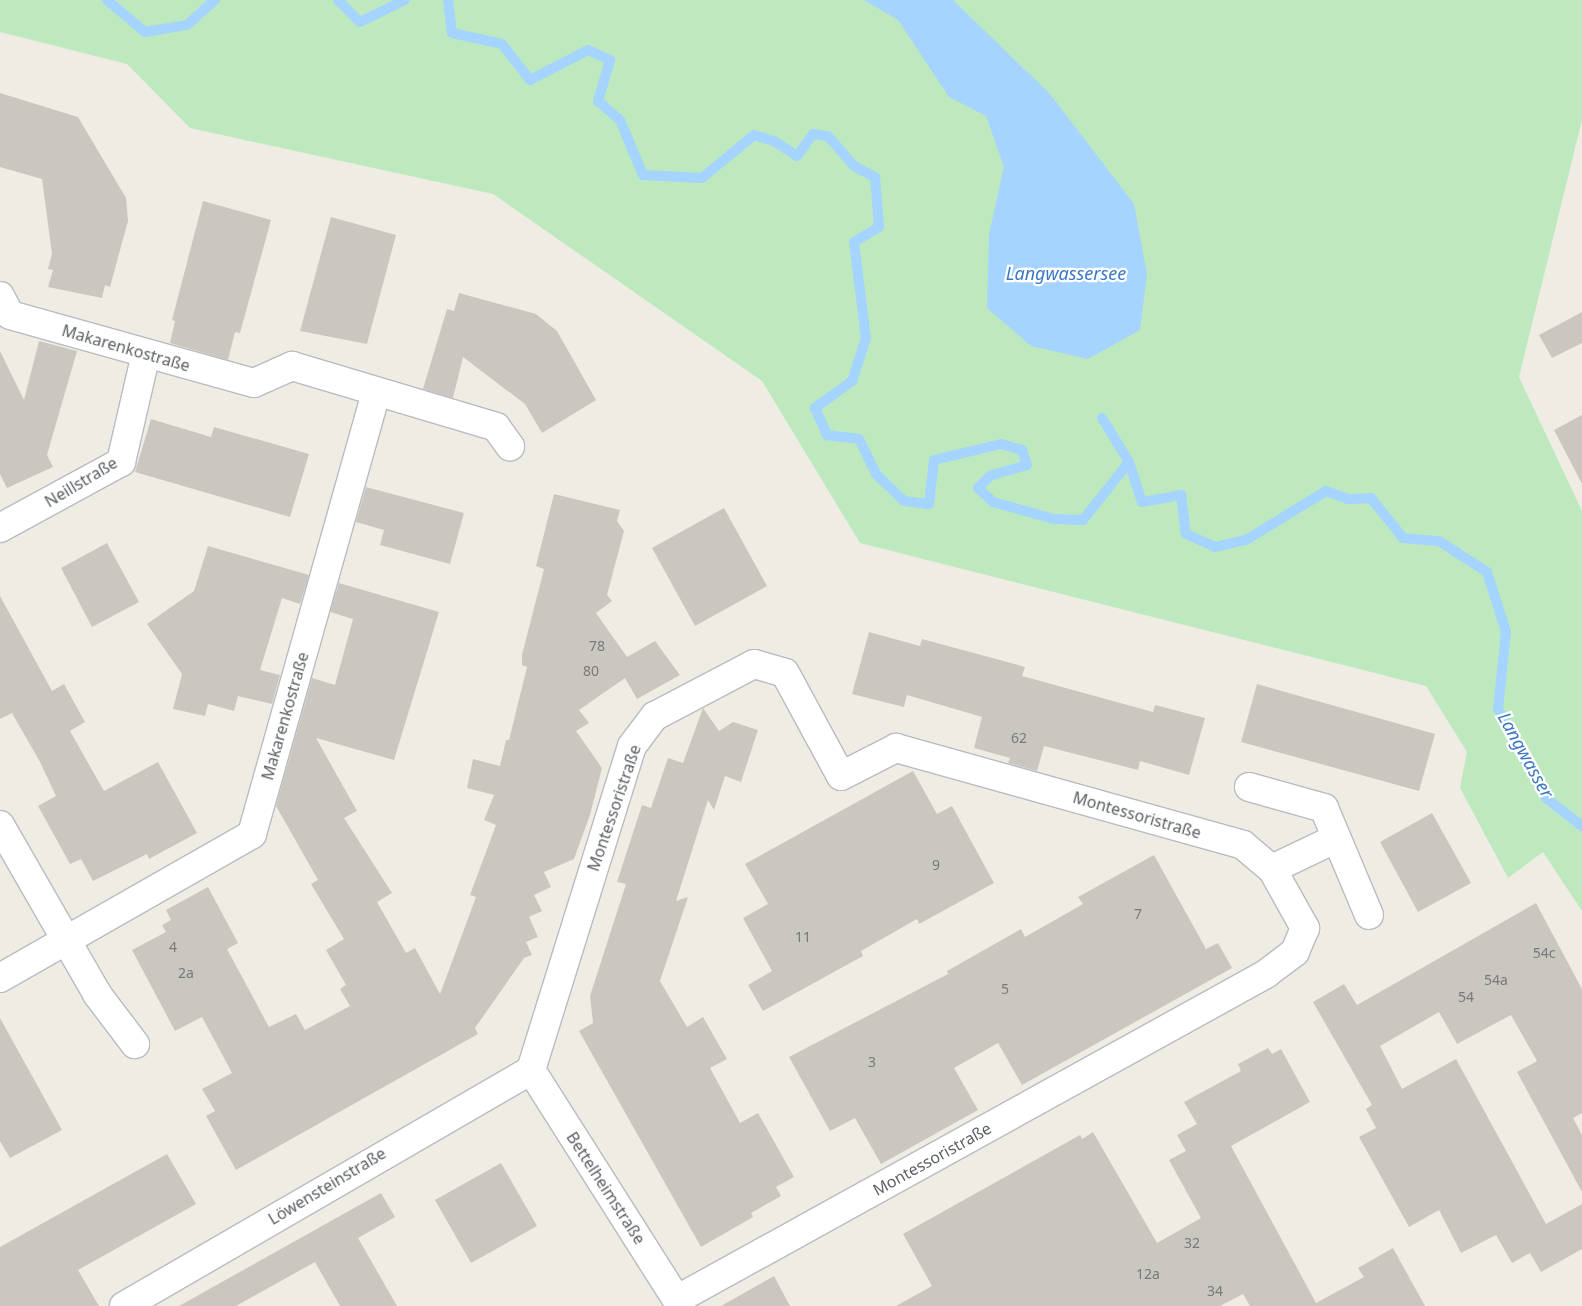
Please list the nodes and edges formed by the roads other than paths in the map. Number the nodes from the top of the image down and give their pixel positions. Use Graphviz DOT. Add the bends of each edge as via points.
graph roads {
  1 [pos="0,296"];
  2 [pos="146,354"];
  3 [pos="376,392"];
  4 [pos="510,446"];
  5 [pos="0,528"];
  6 [pos="1249,788"];
  7 [pos="0,825"];
  8 [pos="1335,839"];
  9 [pos="1272,869"];
  10 [pos="1369,915"];
  11 [pos="67,943"];
  12 [pos="0,978"];
  13 [pos="135,1044"];
  14 [pos="531,1070"];
  15 [pos="680,1303"];
  16 [pos="124,1306"];
  1 -- 2 [label="street, Makarenkostraße" via="10,315"];
  2 -- 3 [label="street, Makarenkostraße" via="254,383 292,366"];
  2 -- 5 [label="street, Neillstraße" via="121,462"];
  3 -- 4 [label="street, Makarenkostraße" via="496,427"];
  3 -- 11 [label="street, Makarenkostraße" via="252,834"];
  6 -- 8 [label="street" via="1324,808"];
  7 -- 11 [label="street"];
  8 -- 9 [label="street"];
  8 -- 10 [label="street"];
  9 -- 14 [label="street, Montessoristraße" via="1243,845 896,748 841,776 785,674 754,664 655,716 632,746"];
  9 -- 15 [label="street, Montessoristraße" via="1305,928 1295,952 1266,974"];
  11 -- 12 [label="street, Makarenkostraße"];
  11 -- 13 [label="street" via="97,994"];
  14 -- 15 [label="street, Bettelheimstraße"];
  14 -- 16 [label="street, Löwensteinstraße"];
}
